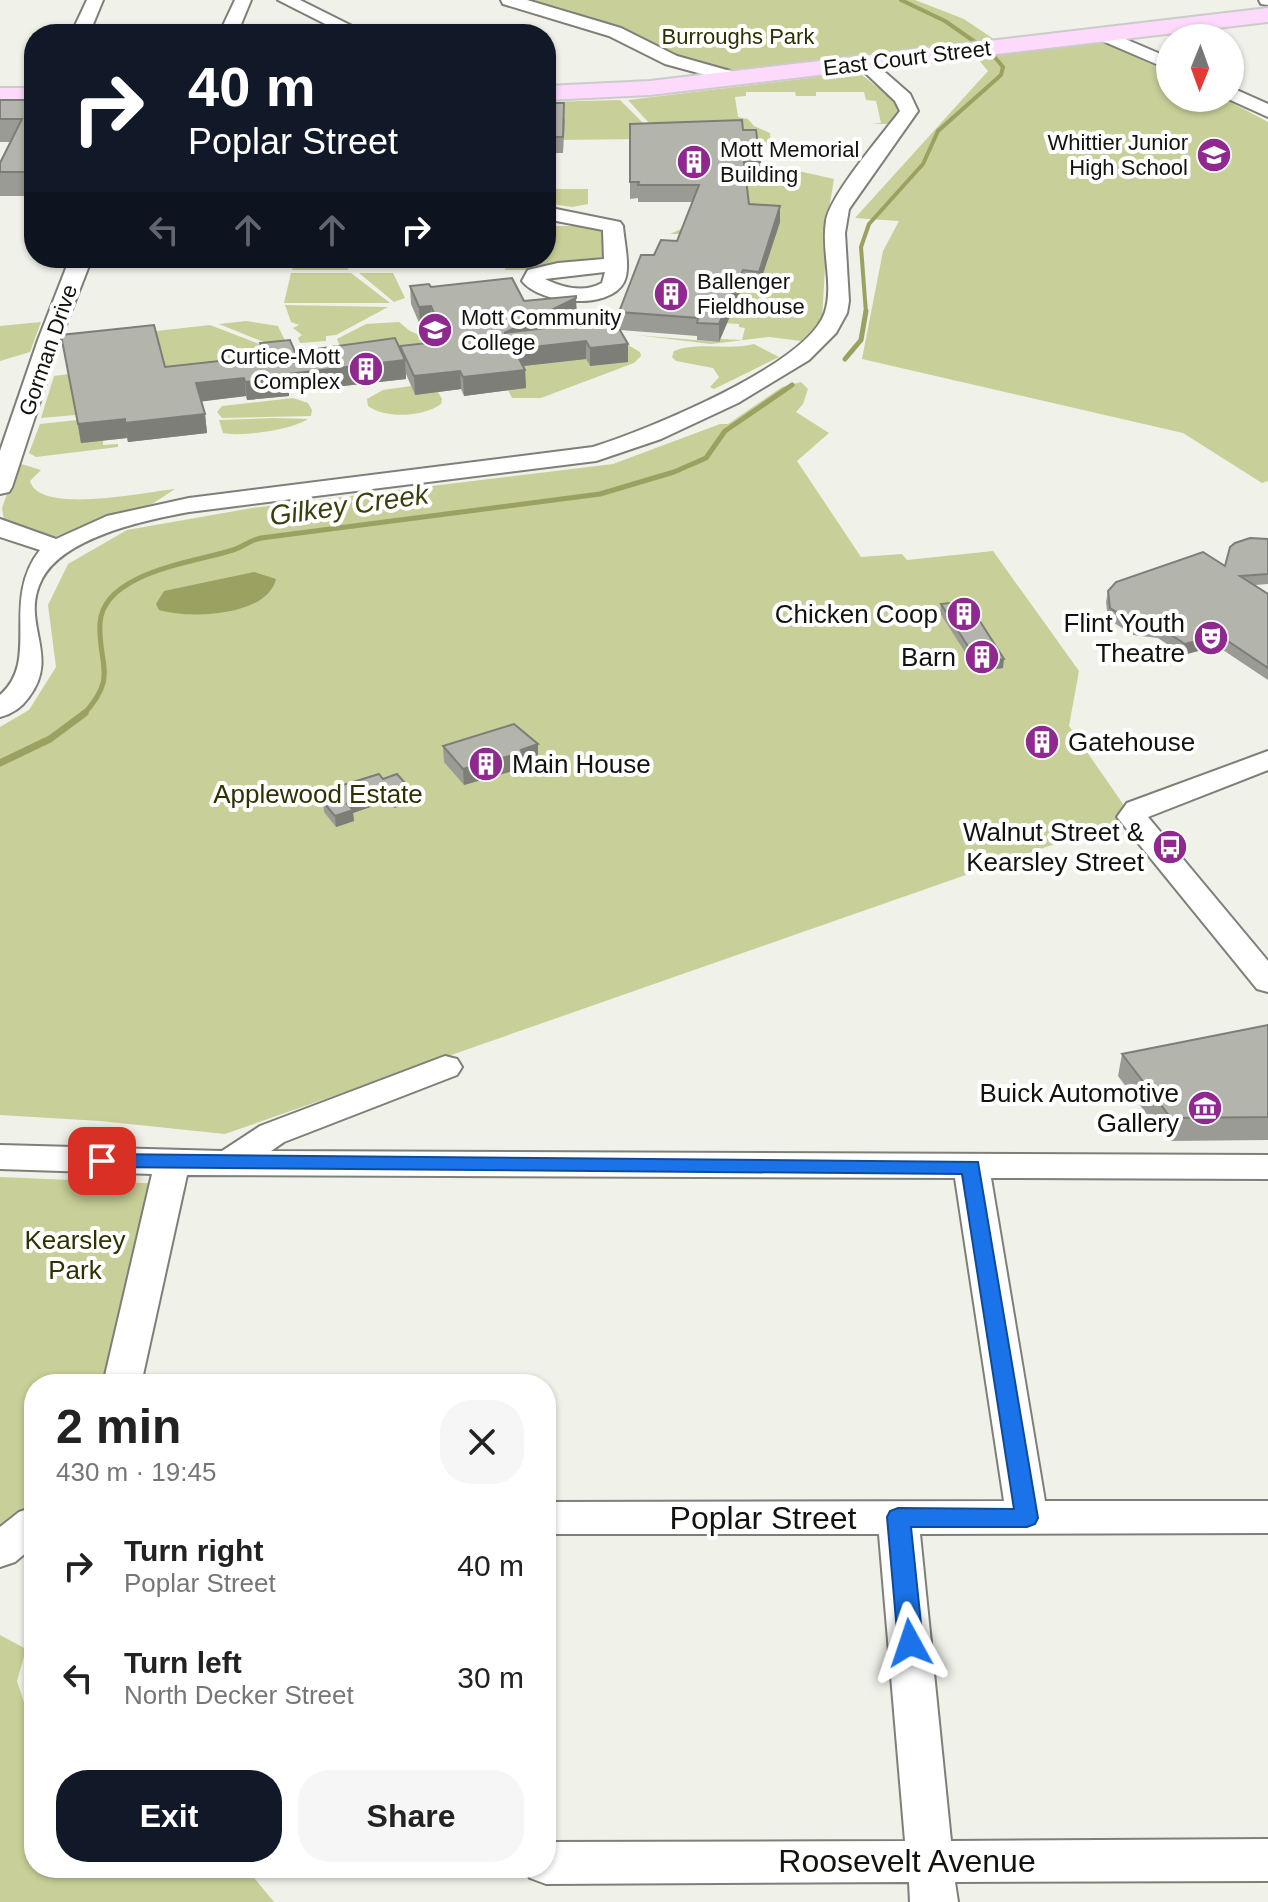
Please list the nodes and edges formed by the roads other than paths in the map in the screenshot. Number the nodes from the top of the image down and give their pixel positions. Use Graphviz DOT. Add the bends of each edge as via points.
graph roads {
  1 [pos="95,0"];
  2 [pos="243,0"];
  3 [pos="286,0"];
  4 [pos="509,0"];
  5 [pos="1268,15"];
  6 [pos="84,24"];
  7 [pos="232,24"];
  8 [pos="338,24"];
  9 [pos="1104,35"];
  10 [pos="1156,59"];
  11 [pos="671,60"];
  12 [pos="864,63"];
  13 [pos="735,78"];
  14 [pos="650,88"];
  15 [pos="556,93"];
  16 [pos="0,95"];
  17 [pos="24,95"];
  18 [pos="1244,100"];
  19 [pos="1268,111"];
  20 [pos="556,215"];
  21 [pos="614,265"];
  22 [pos="77,268"];
  23 [pos="0,487"];
  24 [pos="0,527"];
  25 [pos="62,548"];
  26 [pos="0,709"];
  27 [pos="1268,760"];
  28 [pos="1268,982"];
  29 [pos="445,1067"];
  30 [pos="341,1105"];
  31 [pos="0,1157"];
  32 [pos="172,1163"];
  33 [pos="229,1163"];
  34 [pos="357,1164"];
  35 [pos="971,1167"];
  36 [pos="1268,1167"];
  37 [pos="124,1374"];
  38 [pos="898,1517"];
  39 [pos="1268,1517"];
  40 [pos="556,1518"];
  41 [pos="1027,1518"];
  42 [pos="24,1531"];
  43 [pos="0,1550"];
  44 [pos="1268,1860"];
  45 [pos="556,1863"];
  46 [pos="932,1882"];
  1 -- 6 [label="street"];
  2 -- 7 [label="street"];
  3 -- 8 [label="street"];
  4 -- 11 [label="street" via="615,32"];
  5 -- 9 [label="main road, East Court Street"];
  9 -- 10 [label="street"];
  9 -- 12 [label="main road, East Court Street"];
  11 -- 13 [label="street"];
  11 -- 14 [label="street" via="661,83"];
  12 -- 13 [label="main road, East Court Street"];
  12 -- 25 [label="street" via="903,98 909,111 836,216 835,317 810,347 727,400 596,454 166,509 99,527"];
  13 -- 14 [label="main road, East Court Street"];
  14 -- 15 [label="main road, East Court Street"];
  16 -- 17 [label="main road"];
  18 -- 19 [label="street"];
  20 -- 21 [label="street" via="613,226"];
  22 -- 23 [label="street, Gorman Drive"];
  24 -- 25 [label="street"];
  25 -- 26 [label="street" via="36,569 24,589 21,609 30,674 22,691"];
  27 -- 28 [label="street" via="1138,809 1132,817"];
  29 -- 30 [label="street"];
  30 -- 33 [label="street" via="272,1134"];
  30 -- 34 [label="street" via="323,1139 328,1152"];
  31 -- 32 [label="street"];
  32 -- 33 [label="street"];
  32 -- 37 [label="street"];
  33 -- 34 [label="street"];
  34 -- 35 [label="street"];
  35 -- 36 [label="street"];
  35 -- 41 [label="street"];
  38 -- 40 [label="street, Poplar Street"];
  38 -- 41 [label="street, Poplar Street"];
  38 -- 46 [label="street"];
  39 -- 41 [label="street, Poplar Street"];
  42 -- 43 [label="street"];
  44 -- 46 [label="street, Roosevelt Avenue"];
  45 -- 46 [label="street, Roosevelt Avenue"];
}
